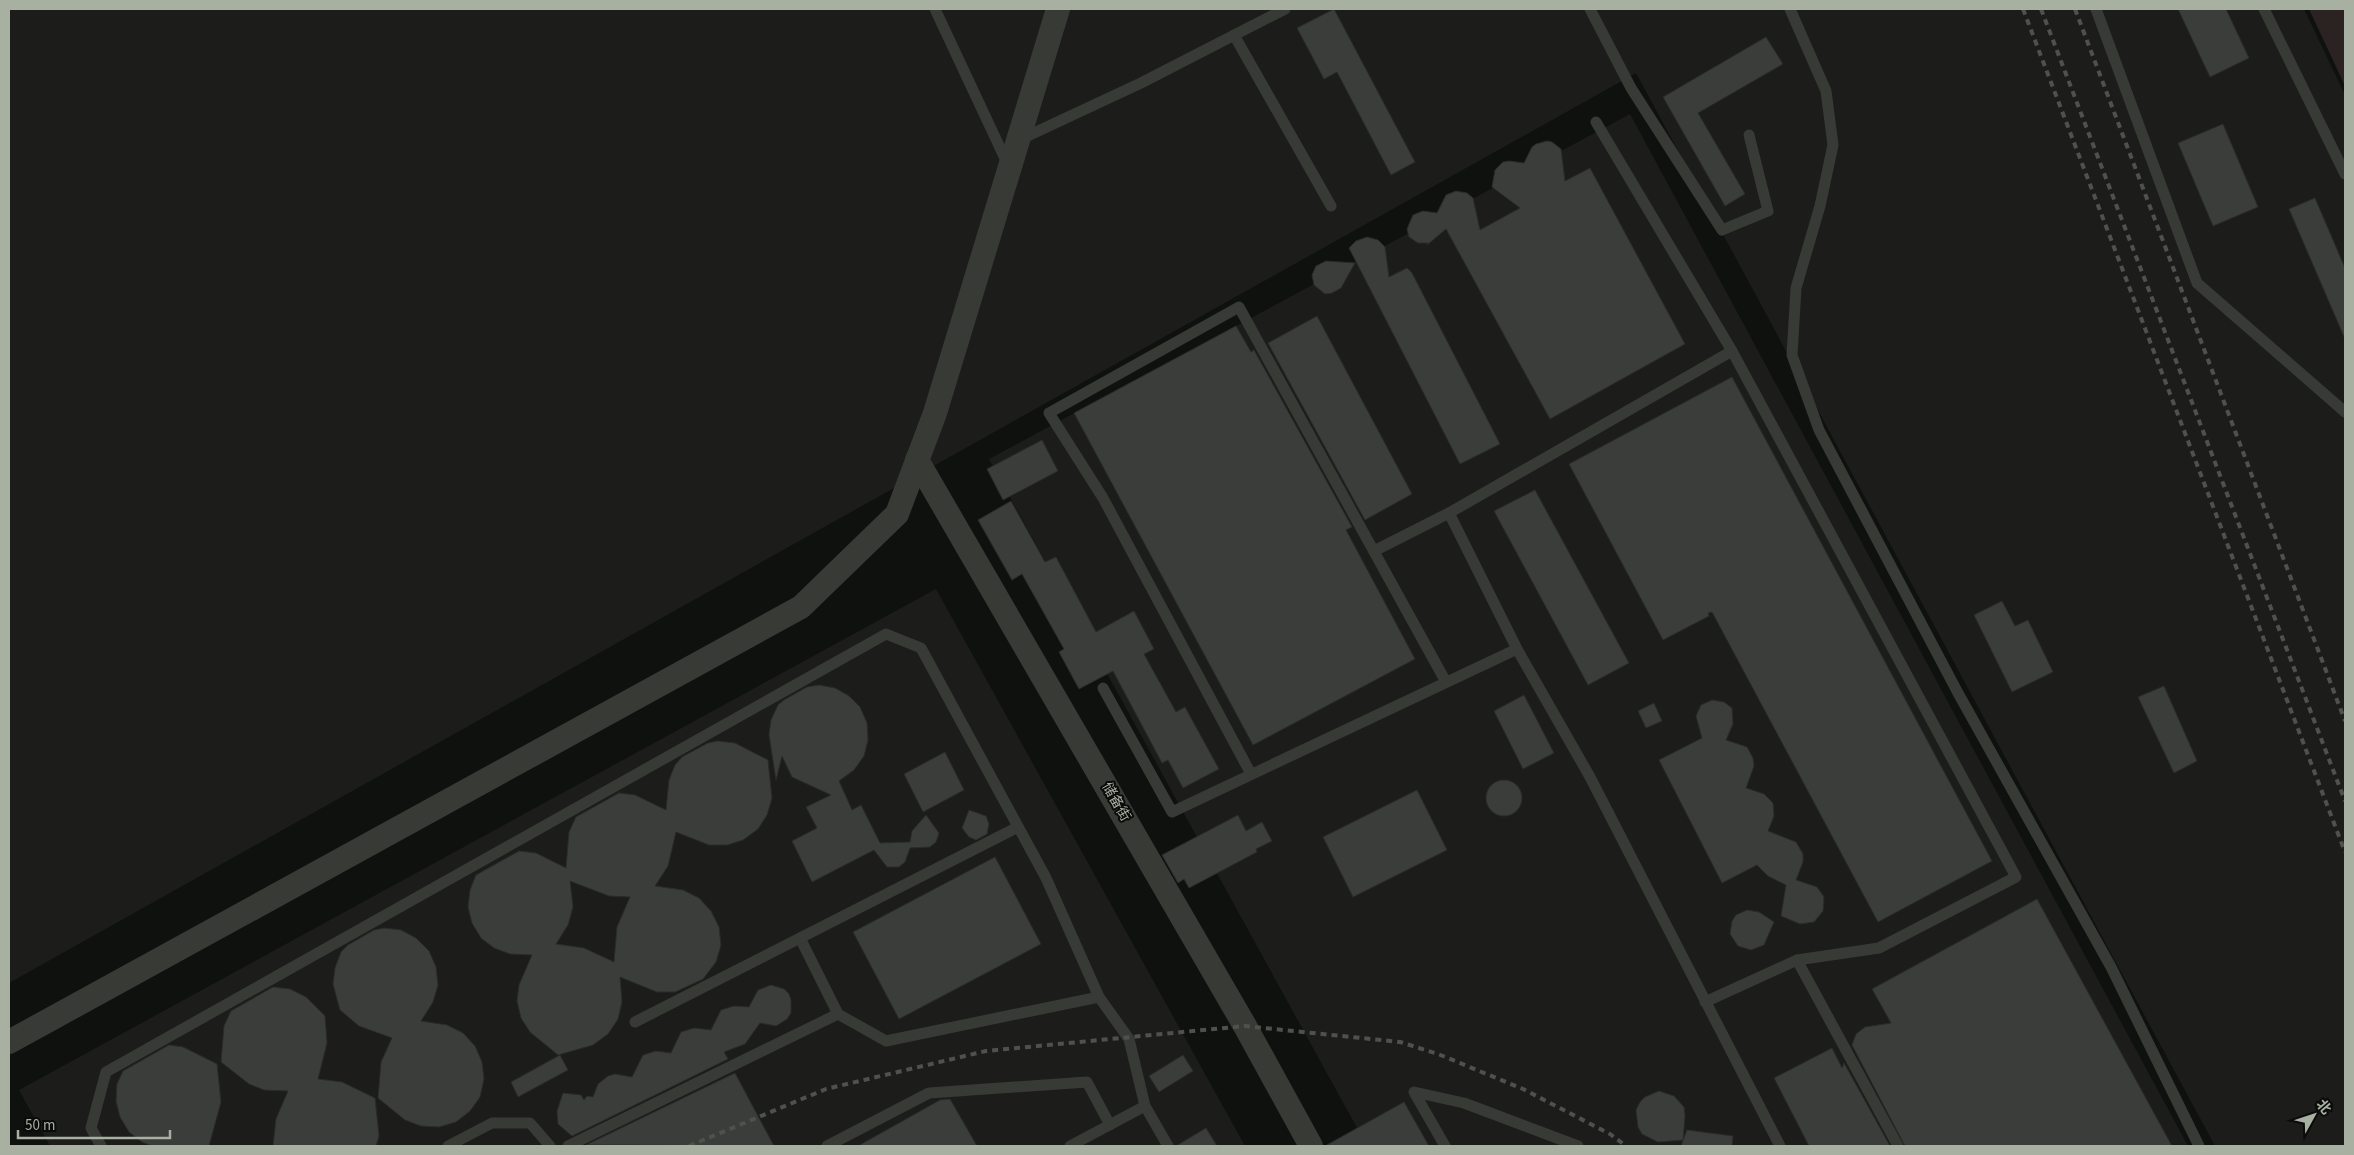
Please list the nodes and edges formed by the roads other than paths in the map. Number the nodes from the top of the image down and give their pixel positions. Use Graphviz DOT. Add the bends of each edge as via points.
graph roads {
  1 [pos="935,9"];
  2 [pos="1058,9"];
  3 [pos="1285,9"];
  4 [pos="1590,9"];
  5 [pos="1790,9"];
  6 [pos="2096,9"];
  7 [pos="2264,9"];
  8 [pos="1234,35"];
  9 [pos="1596,122"];
  10 [pos="1749,135"];
  11 [pos="1018,141"];
  12 [pos="1009,168"];
  13 [pos="2345,174"];
  14 [pos="1331,206"];
  15 [pos="1732,351"];
  16 [pos="2345,412"];
  17 [pos="917,460"];
  18 [pos="1449,513"];
  19 [pos="1374,551"];
  20 [pos="1517,649"];
  21 [pos="1446,682"];
  22 [pos="1102,688"];
  23 [pos="1251,774"];
  24 [pos="1018,827"];
  25 [pos="800,938"];
  26 [pos="1797,960"];
  27 [pos="1099,997"];
  28 [pos="1705,1002"];
  29 [pos="838,1014"];
  30 [pos="635,1022"];
  31 [pos="9,1042"];
  32 [pos="1145,1106"];
  33 [pos="1110,1125"];
  34 [pos="101,1146"];
  35 [pos="448,1146"];
  36 [pos="550,1146"];
  37 [pos="568,1146"];
  38 [pos="827,1146"];
  39 [pos="1070,1146"];
  40 [pos="1168,1146"];
  41 [pos="1311,1146"];
  42 [pos="1445,1146"];
  43 [pos="1578,1146"];
  44 [pos="1780,1146"];
  45 [pos="1898,1146"];
  46 [pos="2199,1146"];
  1 -- 12 [label="lane"];
  2 -- 11 [label="street"];
  3 -- 8 [label="lane"];
  4 -- 10 [label="lane" via="1631,88 1722,230 1768,211"];
  5 -- 46 [label="lane" via="1826,91 1833,145 1820,206 1796,288 1792,354 1819,430 1958,693 2111,967"];
  6 -- 16 [label="lane" via="2197,283"];
  7 -- 13 [label="lane"];
  8 -- 11 [label="lane"];
  8 -- 14 [label="lane"];
  9 -- 15 [label="lane"];
  11 -- 12 [label="street"];
  12 -- 17 [label="street" via="935,413"];
  15 -- 18 [label="lane"];
  15 -- 26 [label="lane" via="2016,877 1879,948"];
  17 -- 31 [label="street" via="898,514 801,607"];
  17 -- 41 [label="street, 储备街" via="1245,1026"];
  18 -- 19 [label="lane"];
  18 -- 20 [label="lane"];
  19 -- 21 [label="lane"];
  19 -- 23 [label="lane" via="1239,307 1049,413 1103,498"];
  20 -- 21 [label="lane"];
  20 -- 28 [label="lane" via="1590,778"];
  21 -- 23 [label="lane"];
  22 -- 23 [label="lane" via="1172,812"];
  24 -- 25 [label="lane"];
  24 -- 27 [label="lane" via="1046,878"];
  24 -- 34 [label="lane" via="921,648 886,634 106,1072 91,1128"];
  25 -- 29 [label="lane"];
  25 -- 30 [label="lane"];
  26 -- 28 [label="lane"];
  26 -- 45 [label="lane"];
  27 -- 29 [label="lane" via="886,1041"];
  27 -- 32 [label="lane" via="1129,1039"];
  28 -- 44 [label="lane"];
  29 -- 37 [label="lane"];
  32 -- 33 [label="lane"];
  32 -- 40 [label="lane"];
  33 -- 38 [label="lane" via="1087,1082 929,1093"];
  33 -- 39 [label="lane"];
  35 -- 36 [label="lane" via="492,1123 530,1123"];
  42 -- 43 [label="lane" via="1414,1092 1464,1103"];
}
